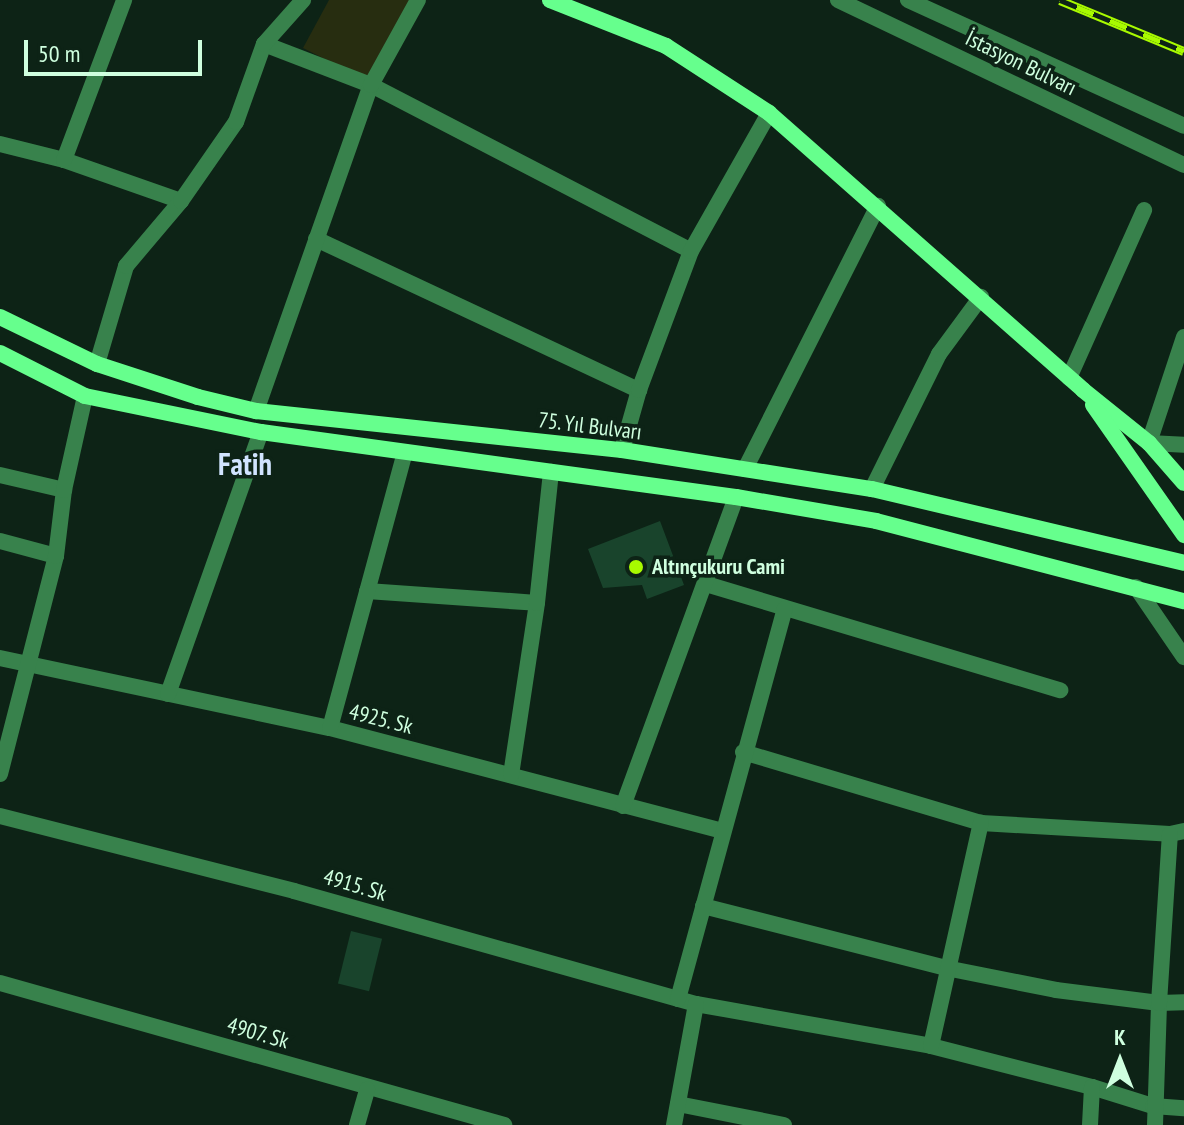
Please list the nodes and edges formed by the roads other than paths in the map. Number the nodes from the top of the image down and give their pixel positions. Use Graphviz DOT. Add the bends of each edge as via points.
graph roads {
  1 [pos="124,0"];
  2 [pos="303,0"];
  3 [pos="418,0"];
  4 [pos="550,0"];
  5 [pos="838,0"];
  6 [pos="908,0"];
  7 [pos="264,44"];
  8 [pos="371,85"];
  9 [pos="769,113"];
  10 [pos="1184,126"];
  11 [pos="0,144"];
  12 [pos="64,160"];
  13 [pos="1184,165"];
  14 [pos="181,201"];
  15 [pos="878,206"];
  16 [pos="1144,210"];
  17 [pos="316,239"];
  18 [pos="691,251"];
  19 [pos="981,297"];
  20 [pos="0,317"];
  21 [pos="1184,337"];
  22 [pos="0,353"];
  23 [pos="97,364"];
  24 [pos="1069,378"];
  25 [pos="639,390"];
  26 [pos="1083,390"];
  27 [pos="85,396"];
  28 [pos="256,411"];
  29 [pos="261,432"];
  30 [pos="1149,443"];
  31 [pos="1184,445"];
  32 [pos="622,450"];
  33 [pos="405,452"];
  34 [pos="745,469"];
  35 [pos="551,472"];
  36 [pos="0,475"];
  37 [pos="1184,483"];
  38 [pos="872,489"];
  39 [pos="64,490"];
  40 [pos="736,497"];
  41 [pos="1184,535"];
  42 [pos="0,541"];
  43 [pos="56,556"];
  44 [pos="1184,563"];
  45 [pos="706,584"];
  46 [pos="1136,587"];
  47 [pos="367,591"];
  48 [pos="1184,601"];
  49 [pos="537,603"];
  50 [pos="785,609"];
  51 [pos="1184,657"];
  52 [pos="0,658"];
  53 [pos="25,664"];
  54 [pos="1060,690"];
  55 [pos="168,694"];
  56 [pos="330,728"];
  57 [pos="743,752"];
  58 [pos="0,771"];
  59 [pos="511,775"];
  60 [pos="623,806"];
  61 [pos="0,816"];
  62 [pos="981,823"];
  63 [pos="723,831"];
  64 [pos="1177,832"];
  65 [pos="703,906"];
  66 [pos="951,969"];
  67 [pos="0,983"];
  68 [pos="678,999"];
  69 [pos="1184,1002"];
  70 [pos="1159,1003"];
  71 [pos="696,1004"];
  72 [pos="931,1046"];
  73 [pos="1092,1087"];
  74 [pos="367,1089"];
  75 [pos="678,1104"];
  76 [pos="1153,1106"];
  77 [pos="1184,1108"];
  78 [pos="357,1125"];
  79 [pos="504,1125"];
  80 [pos="674,1125"];
  81 [pos="784,1125"];
  82 [pos="1090,1125"];
  83 [pos="1155,1125"];
  1 -- 12 [label="street"];
  2 -- 7 [label="street"];
  3 -- 8 [label="street"];
  4 -- 9 [label="main road" via="666,46"];
  5 -- 13 [label="street, İstasyon Bulvarı"];
  6 -- 10 [label="street, İstasyon Bulvarı"];
  7 -- 8 [label="street"];
  7 -- 14 [label="street" via="236,122"];
  8 -- 17 [label="street"];
  8 -- 18 [label="street"];
  9 -- 15 [label="main road"];
  9 -- 18 [label="street"];
  11 -- 12 [label="street"];
  12 -- 14 [label="street"];
  14 -- 23 [label="street" via="126,266"];
  15 -- 19 [label="main road"];
  15 -- 34 [label="street"];
  16 -- 24 [label="street"];
  17 -- 25 [label="street"];
  17 -- 28 [label="street"];
  18 -- 25 [label="street"];
  19 -- 24 [label="main road"];
  19 -- 38 [label="street" via="939,354"];
  20 -- 23 [label="main road, 75. Yıl Bulvarı"];
  21 -- 30 [label="street"];
  22 -- 27 [label="main road"];
  23 -- 28 [label="main road, 75. Yıl Bulvarı"];
  24 -- 26 [label="main road"];
  25 -- 32 [label="street"];
  26 -- 30 [label="main road"];
  26 -- 41 [label="main road"];
  27 -- 29 [label="main road"];
  27 -- 39 [label="street"];
  28 -- 32 [label="main road, 75. Yıl Bulvarı"];
  29 -- 33 [label="main road"];
  29 -- 55 [label="street"];
  30 -- 31 [label="street"];
  30 -- 37 [label="main road"];
  32 -- 34 [label="main road, 75. Yıl Bulvarı"];
  33 -- 35 [label="main road"];
  33 -- 47 [label="street"];
  34 -- 38 [label="main road, 75. Yıl Bulvarı"];
  35 -- 40 [label="main road"];
  35 -- 49 [label="street"];
  36 -- 39 [label="street"];
  38 -- 44 [label="main road, 75. Yıl Bulvarı"];
  39 -- 43 [label="street"];
  40 -- 45 [label="street"];
  40 -- 46 [label="main road" via="876,521"];
  42 -- 43 [label="street"];
  43 -- 53 [label="street"];
  45 -- 50 [label="street"];
  45 -- 60 [label="street"];
  46 -- 48 [label="main road"];
  46 -- 51 [label="street"];
  47 -- 49 [label="street"];
  47 -- 56 [label="street"];
  49 -- 59 [label="street"];
  50 -- 54 [label="street"];
  50 -- 57 [label="street"];
  52 -- 53 [label="street, 4925. Sk"];
  53 -- 55 [label="street, 4925. Sk"];
  53 -- 58 [label="street"];
  55 -- 56 [label="street, 4925. Sk"];
  56 -- 59 [label="street, 4925. Sk"];
  57 -- 62 [label="street"];
  57 -- 63 [label="street"];
  59 -- 60 [label="street, 4925. Sk"];
  60 -- 63 [label="street, 4925. Sk"];
  61 -- 68 [label="street, 4915. Sk" via="294,891"];
  62 -- 64 [label="street"];
  62 -- 66 [label="street"];
  63 -- 65 [label="street"];
  64 -- 70 [label="street"];
  65 -- 66 [label="street"];
  65 -- 68 [label="street"];
  66 -- 70 [label="street"];
  66 -- 72 [label="street"];
  67 -- 74 [label="street, 4907. Sk"];
  68 -- 71 [label="street, 4915. Sk"];
  69 -- 70 [label="street"];
  70 -- 76 [label="street"];
  71 -- 72 [label="street, 4915. Sk"];
  71 -- 75 [label="street"];
  72 -- 73 [label="street, 4915. Sk"];
  73 -- 76 [label="street, 4915. Sk"];
  73 -- 82 [label="street"];
  74 -- 78 [label="street"];
  74 -- 79 [label="street, 4907. Sk"];
  75 -- 80 [label="street"];
  75 -- 81 [label="street"];
  76 -- 77 [label="street, 4915. Sk"];
  76 -- 83 [label="street"];
}
